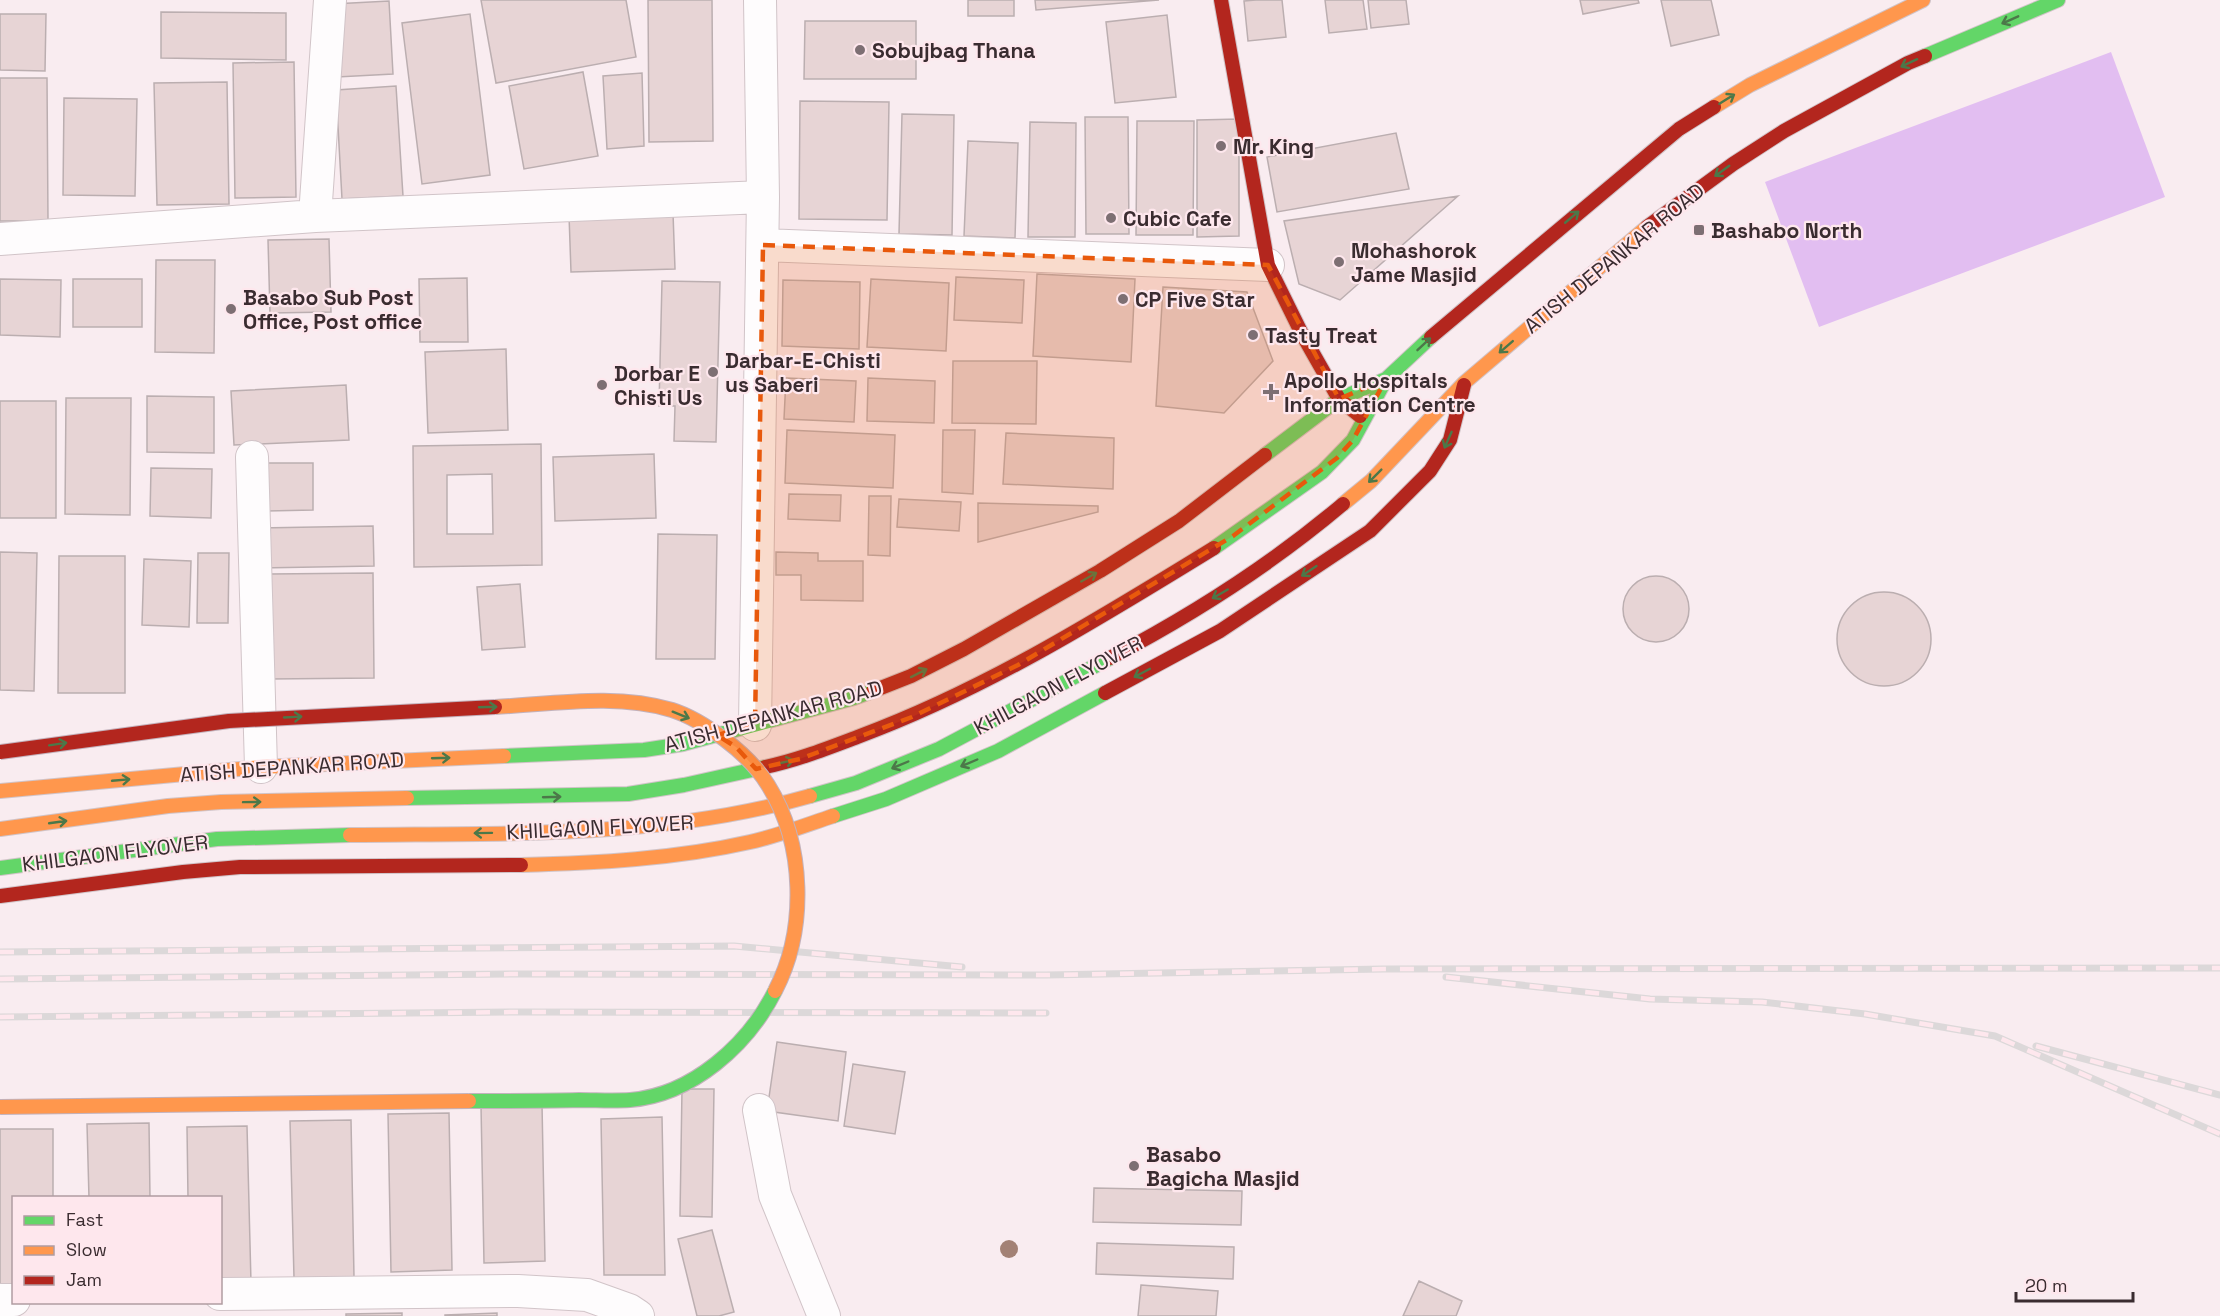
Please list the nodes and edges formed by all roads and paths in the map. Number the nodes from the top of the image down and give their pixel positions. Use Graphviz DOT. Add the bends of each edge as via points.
graph roads {
  1 [pos="330,0"];
  2 [pos="760,0"];
  3 [pos="1221,0"];
  4 [pos="1923,0"];
  5 [pos="2058,0"];
  6 [pos="763,196"];
  7 [pos="315,216"];
  8 [pos="0,239"];
  9 [pos="763,245"];
  10 [pos="1268,265"];
  11 [pos="1386,379"];
  12 [pos="1464,383"];
  13 [pos="1339,399"];
  14 [pos="1364,419"];
  15 [pos="1416,434"];
  16 [pos="1353,441"];
  17 [pos="252,457"];
  18 [pos="755,725"];
  19 [pos="0,752"];
  20 [pos="261,767"];
  21 [pos="0,791"];
  22 [pos="0,829"];
  23 [pos="0,868"];
  24 [pos="0,896"];
  25 [pos="0,1107"];
  26 [pos="759,1110"];
  27 [pos="222,1294"];
  28 [pos="261,1304"];
  29 [pos="519,1304"];
  30 [pos="638,1316"];
  31 [pos="824,1316"];
  1 -- 7 [label="street"];
  2 -- 6 [label="street"];
  3 -- 10 [label="main road"];
  11 -- 4 [label="main road, ATISH DEPANKAR ROAD, one-way" via="1441,328 1679,129 1750,85"];
  5 -- 12 [label="main road, ATISH DEPANKAR ROAD, one-way" via="1908,63 1784,131 1638,233"];
  6 -- 7 [label="street"];
  6 -- 9 [label="street"];
  7 -- 8 [label="street"];
  9 -- 10 [label="street"];
  9 -- 18 [label="street"];
  10 -- 13 [label="main road"];
  11 -- 13 [label="main road, ATISH DEPANKAR ROAD"];
  11 -- 14 [label="main road, ATISH DEPANKAR ROAD"];
  12 -- 15 [label="main road, ATISH DEPANKAR ROAD"];
  12 -- 24 [label="main road, one-way" via="1450,440 1430,471 1370,531 1220,631 998,751 886,799 751,842 676,855 475,867 240,867"];
  13 -- 14 [label="main road"];
  18 -- 13 [label="main road, ATISH DEPANKAR ROAD, one-way" via="854,698 911,676 964,649 1179,521"];
  14 -- 16 [label="main road, ATISH DEPANKAR ROAD"];
  15 -- 23 [label="main road, KHILGAON FLYOVER, one-way" via="1371,481 1234,586 1118,654 939,749 856,783 745,812 654,828 217,839"];
  22 -- 16 [label="main road, KHILGAON FLYOVER, one-way" via="221,802 628,794 800,759 912,717 1072,634 1233,536 1322,472"];
  17 -- 20 [label="street"];
  20 -- 18 [label="main road, ATISH DEPANKAR ROAD, one-way" via="644,750"];
  19 -- 25 [label="main road, one-way, bridge" via="229,721 615,701 651,705 684,715 736,747 764,779 794,850 798,902 790,959 779,984 740,1042 686,1084 656,1095 631,1100"];
  21 -- 20 [label="main road, ATISH DEPANKAR ROAD, one-way"];
  26 -- 31 [label="street" via="775,1196"];
  27 -- 28 [label="street"];
  28 -- 29 [label="street"];
  29 -- 30 [label="street" via="587,1295"];
}
